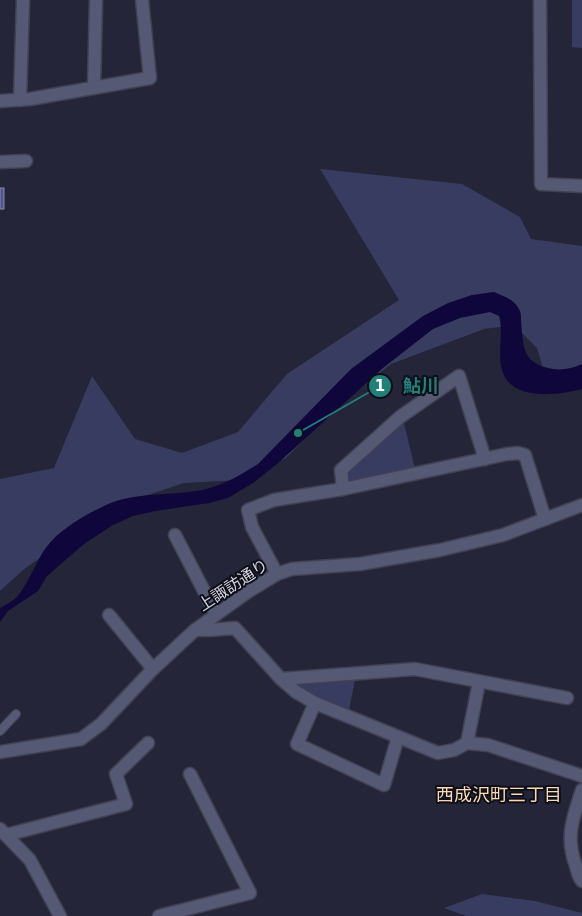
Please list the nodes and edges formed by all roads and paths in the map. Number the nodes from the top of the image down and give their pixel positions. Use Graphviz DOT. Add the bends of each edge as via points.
graph roads {
  1 [pos="23,0"];
  2 [pos="96,0"];
  3 [pos="142,0"];
  4 [pos="540,0"];
  5 [pos="94,88"];
  6 [pos="20,100"];
  7 [pos="0,101"];
  8 [pos="26,161"];
  9 [pos="0,162"];
  10 [pos="582,186"];
  11 [pos="485,459"];
  12 [pos="343,489"];
  13 [pos="582,505"];
  14 [pos="545,518"];
  15 [pos="175,535"];
  16 [pos="277,574"];
  17 [pos="216,614"];
  18 [pos="109,615"];
  19 [pos="195,630"];
  20 [pos="152,669"];
  21 [pos="281,679"];
  22 [pos="479,682"];
  23 [pos="568,698"];
  24 [pos="314,703"];
  25 [pos="16,714"];
  26 [pos="0,731"];
  27 [pos="398,737"];
  28 [pos="148,743"];
  29 [pos="468,743"];
  30 [pos="0,752"];
  31 [pos="190,774"];
  32 [pos="582,776"];
  33 [pos="582,790"];
  34 [pos="3,832"];
  35 [pos="582,881"];
  36 [pos="60,916"];
  37 [pos="159,916"];
  1 -- 6 [label="street"];
  2 -- 5 [label="street"];
  3 -- 5 [label="street" via="150,78"];
  4 -- 10 [label="street" via="541,184"];
  5 -- 6 [label="street"];
  6 -- 7 [label="street"];
  8 -- 9 [label="street"];
  11 -- 12 [label="street"];
  11 -- 12 [label="street" via="459,376 400,417 341,470"];
  11 -- 14 [label="street" via="507,454 525,455"];
  12 -- 16 [label="street" via="274,500 248,510 252,527"];
  13 -- 14 [label="street, 上諏訪通り"];
  14 -- 16 [label="street, 上諏訪通り" via="503,535 400,558 292,569"];
  15 -- 17 [label="street"];
  16 -- 17 [label="street, 上諏訪通り"];
  17 -- 19 [label="street, 上諏訪通り"];
  18 -- 20 [label="street"];
  19 -- 20 [label="street, 上諏訪通り"];
  19 -- 21 [label="street" via="234,628"];
  20 -- 30 [label="street, 上諏訪通り" via="100,724 81,739"];
  21 -- 22 [label="street" via="415,669"];
  21 -- 24 [label="street"];
  22 -- 23 [label="street"];
  22 -- 29 [label="street"];
  24 -- 27 [label="street"];
  24 -- 27 [label="street" via="297,744 384,785"];
  25 -- 26 [label="lane"];
  27 -- 29 [label="street" via="438,753"];
  28 -- 34 [label="street" via="116,774 126,804"];
  29 -- 32 [label="street" via="488,745"];
  31 -- 37 [label="street" via="250,893"];
  33 -- 35 [label="street" via="571,823 570,843"];
  34 -- 36 [label="street" via="30,860"];
}
